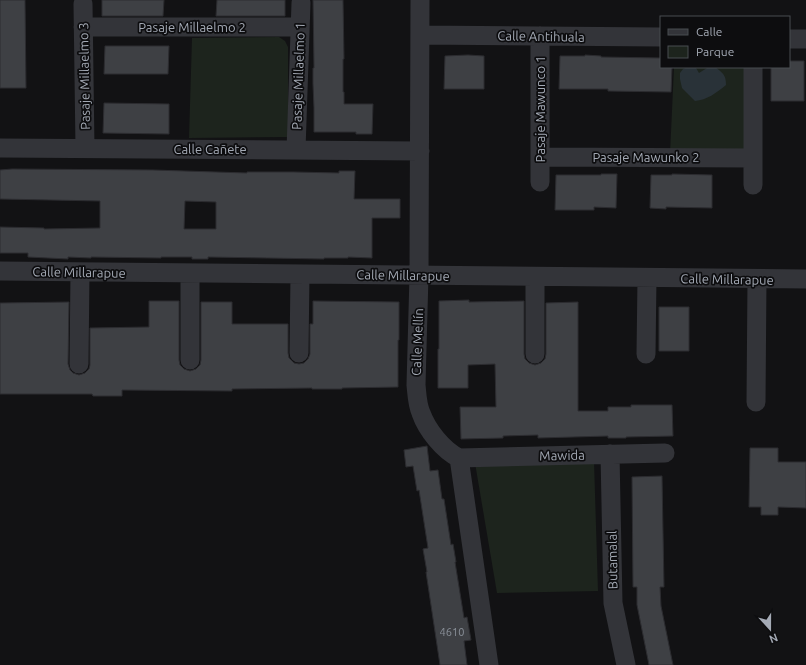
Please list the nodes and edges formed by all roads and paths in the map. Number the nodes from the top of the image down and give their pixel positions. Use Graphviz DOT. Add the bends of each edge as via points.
graph roads {
  1 [pos="420,0"];
  2 [pos="301,3"];
  3 [pos="83,4"];
  4 [pos="83,27"];
  5 [pos="300,28"];
  6 [pos="420,35"];
  7 [pos="540,36"];
  8 [pos="660,38"];
  9 [pos="790,39"];
  10 [pos="806,39"];
  11 [pos="753,68"];
  12 [pos="0,148"];
  13 [pos="85,148"];
  14 [pos="296,150"];
  15 [pos="420,151"];
  16 [pos="540,157"];
  17 [pos="753,158"];
  18 [pos="540,182"];
  19 [pos="752,185"];
  20 [pos="0,271"];
  21 [pos="80,272"];
  22 [pos="190,273"];
  23 [pos="300,274"];
  24 [pos="419,276"];
  25 [pos="535,277"];
  26 [pos="647,278"];
  27 [pos="757,279"];
  28 [pos="806,280"];
  29 [pos="300,353"];
  30 [pos="535,354"];
  31 [pos="646,354"];
  32 [pos="190,360"];
  33 [pos="80,364"];
  34 [pos="756,402"];
  35 [pos="665,453"];
  36 [pos="610,454"];
  37 [pos="459,458"];
  38 [pos="489,665"];
  39 [pos="626,665"];
  1 -- 6 [label="street, Calle Mellín"];
  2 -- 5 [label="street, Pasaje Millaelmo 1"];
  3 -- 4 [label="street, Pasaje Millaelmo 3"];
  4 -- 5 [label="street, Pasaje Millaelmo 2"];
  4 -- 13 [label="street, Pasaje Millaelmo 3"];
  5 -- 14 [label="street, Pasaje Millaelmo 1"];
  6 -- 7 [label="street, Calle Antihuala"];
  6 -- 15 [label="street, Calle Mellín"];
  7 -- 8 [label="street, Calle Antihuala"];
  7 -- 16 [label="street, Pasaje Mawunco 1"];
  9 -- 10 [label="street"];
  11 -- 17 [label="street"];
  12 -- 13 [label="street, Calle Cañete"];
  13 -- 14 [label="street, Calle Cañete"];
  14 -- 15 [label="street, Calle Cañete"];
  15 -- 24 [label="street, Calle Mellín"];
  16 -- 17 [label="street, Pasaje Mawunko 2"];
  16 -- 18 [label="street, Pasaje Mawunco 1"];
  17 -- 19 [label="street"];
  20 -- 21 [label="street, Calle Millarapue"];
  21 -- 22 [label="street, Calle Millarapue"];
  21 -- 33 [label="street"];
  22 -- 23 [label="street, Calle Millarapue"];
  22 -- 32 [label="street"];
  23 -- 24 [label="street, Calle Millarapue"];
  23 -- 29 [label="street"];
  24 -- 25 [label="street, Calle Millarapue"];
  24 -- 37 [label="street, Calle Mellín" via="416,385 418,401 426,424 448,451"];
  25 -- 26 [label="street, Calle Millarapue"];
  25 -- 30 [label="street"];
  26 -- 27 [label="street, Calle Millarapue"];
  26 -- 31 [label="street"];
  27 -- 28 [label="street, Calle Millarapue"];
  27 -- 34 [label="street"];
  35 -- 36 [label="street, Mawida"];
  36 -- 37 [label="street, Mawida"];
  36 -- 39 [label="street, Butamalal" via="613,603"];
  37 -- 38 [label="street"];
}
